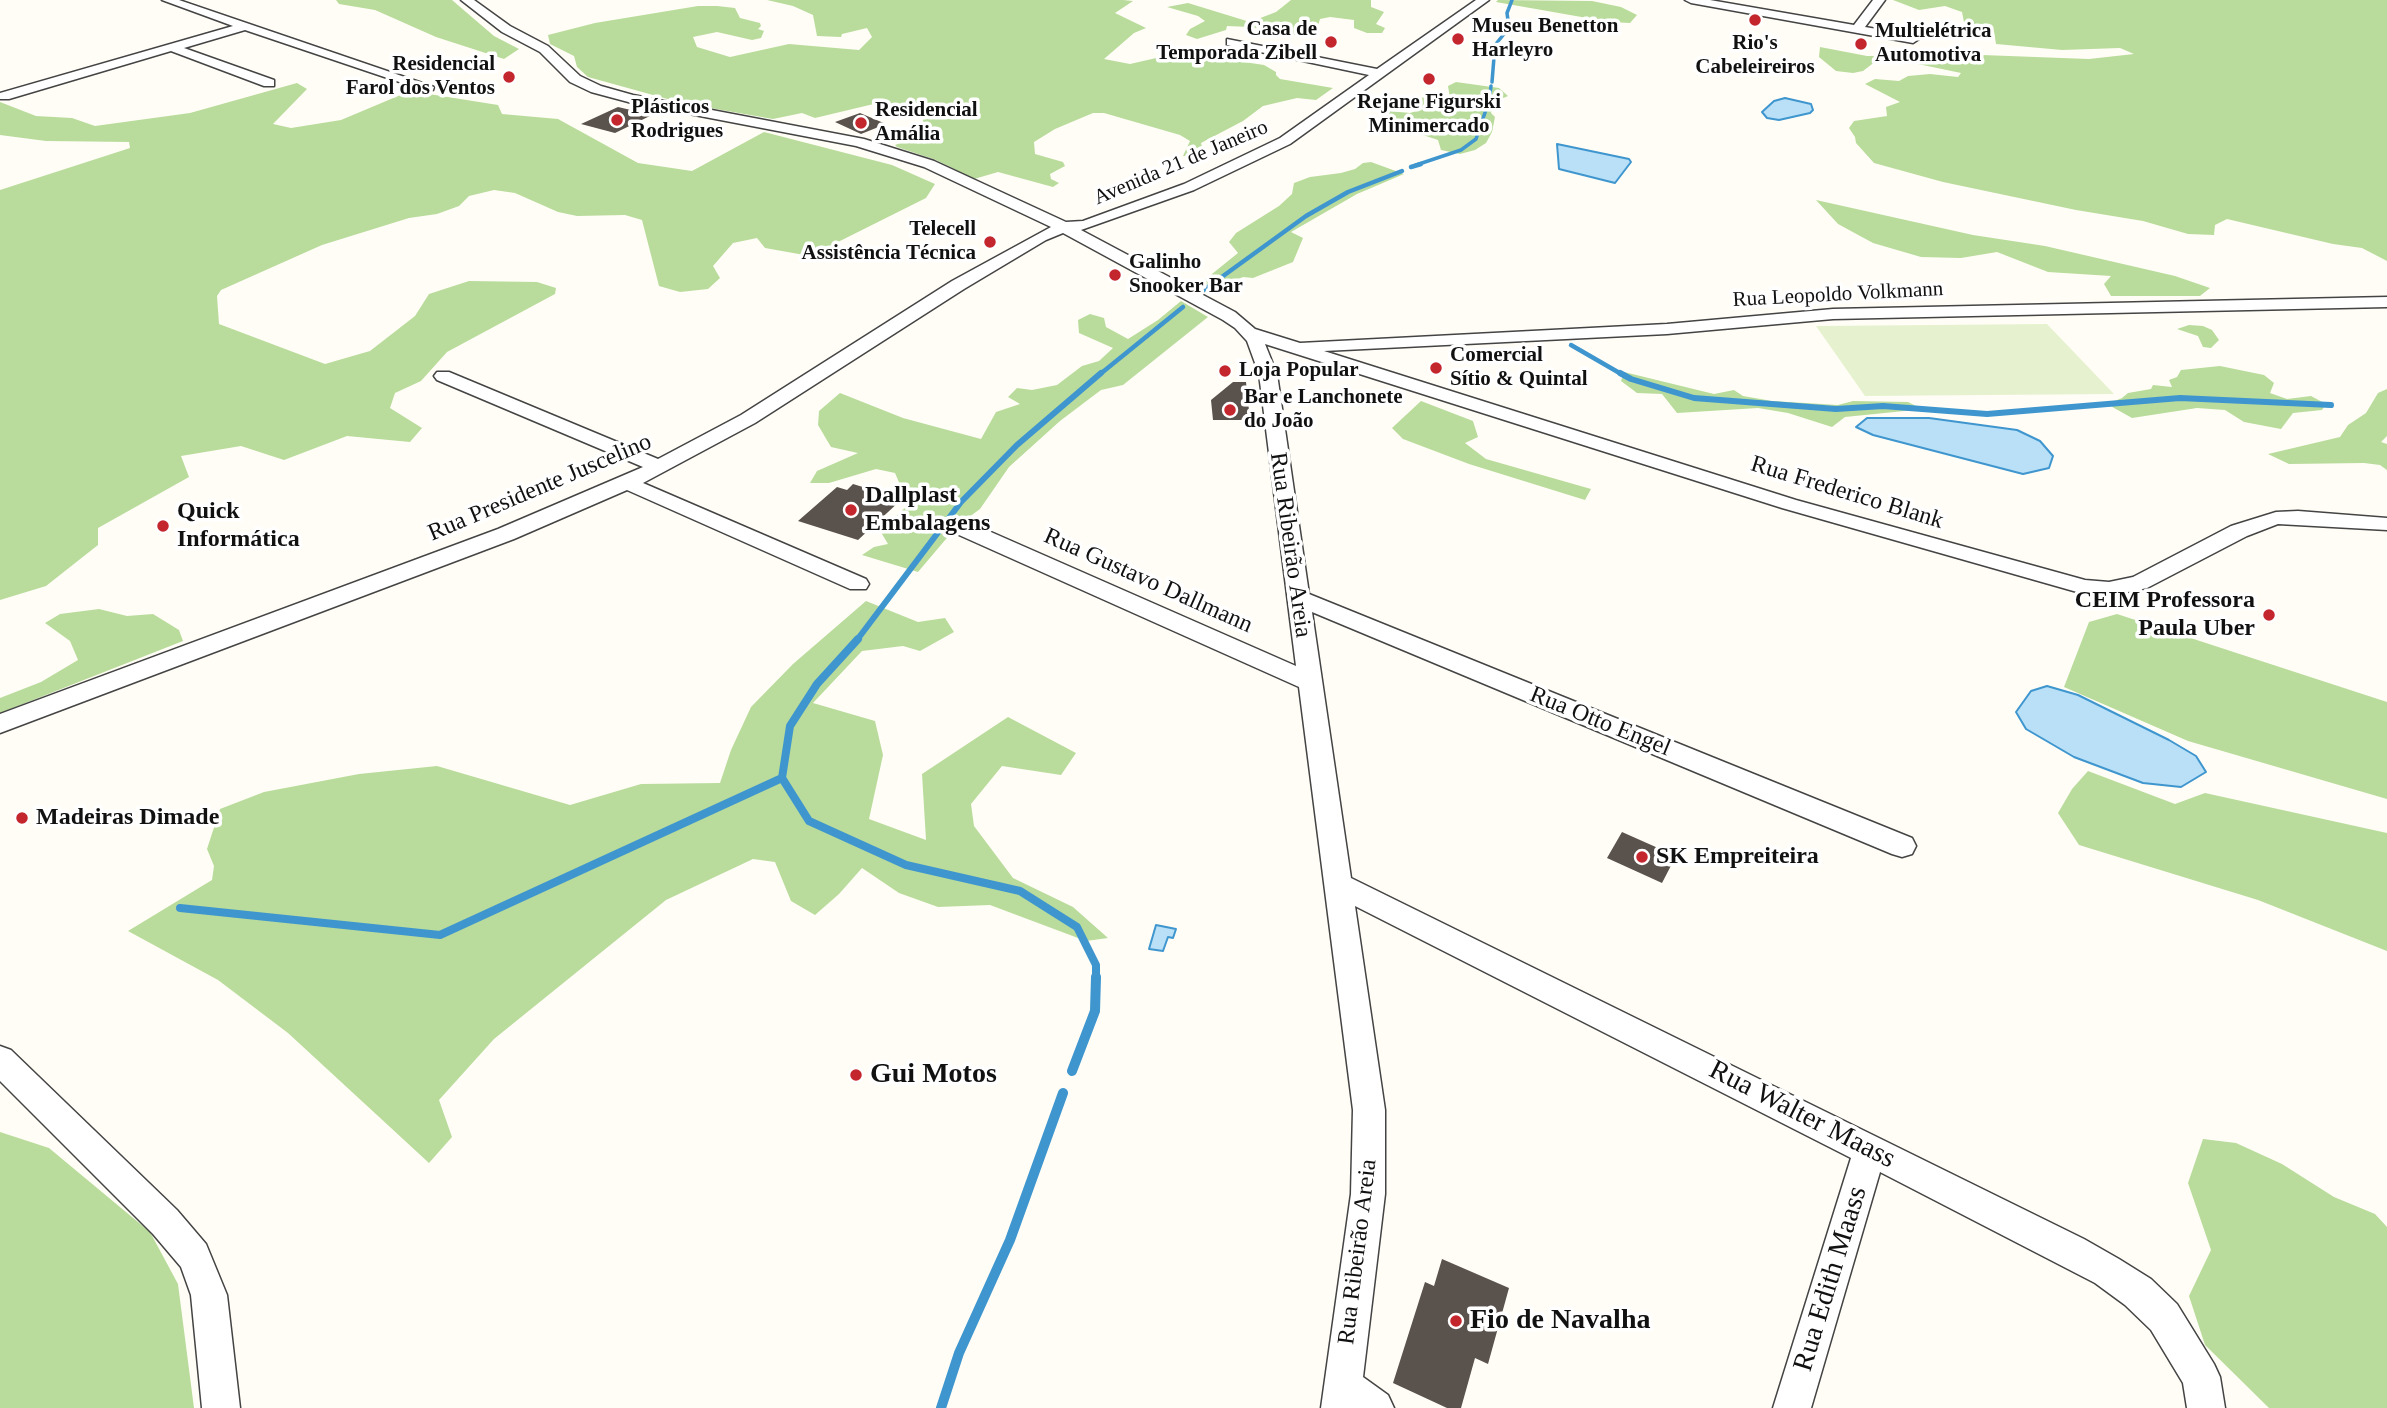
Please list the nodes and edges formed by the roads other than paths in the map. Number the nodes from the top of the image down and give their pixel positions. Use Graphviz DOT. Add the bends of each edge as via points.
graph roads {
  1 [pos="168,0"];
  2 [pos="467,0"];
  3 [pos="1465,0"];
  4 [pos="1483,0"];
  5 [pos="1691,0"];
  6 [pos="1879,0"];
  7 [pos="1446,20"];
  8 [pos="245,26"];
  9 [pos="1857,29"];
  10 [pos="1913,39"];
  11 [pos="1231,42"];
  12 [pos="171,47"];
  13 [pos="1366,70"];
  14 [pos="1381,74"];
  15 [pos="269,83"];
  16 [pos="428,87"];
  17 [pos="4,96"];
  18 [pos="1283,129"];
  19 [pos="1298,134"];
  20 [pos="1064,227"];
  21 [pos="2387,302"];
  22 [pos="1252,337"];
  23 [pos="1291,347"];
  24 [pos="443,376"];
  25 [pos="661,467"];
  26 [pos="627,484"];
  27 [pos="2387,524"];
  28 [pos="967,530"];
  29 [pos="858,584"];
  30 [pos="1298,598"];
  31 [pos="1308,681"];
  32 [pos="0,724"];
  33 [pos="1902,846"];
  34 [pos="1338,884"];
  35 [pos="0,1060"];
  36 [pos="1870,1150"];
  37 [pos="1341,1396"];
  38 [pos="221,1408"];
  39 [pos="1375,1408"];
  40 [pos="1793,1408"];
  41 [pos="2206,1408"];
  1 -- 8 [label="street"];
  2 -- 20 [label="street" via="506,29 544,49 575,79 596,89 896,152"];
  3 -- 7 [label="street, Avenida 21 de Janeiro"];
  4 -- 7 [label="street, Avenida 21 de Janeiro"];
  5 -- 9 [label="street"];
  6 -- 9 [label="street"];
  7 -- 13 [label="street, Avenida 21 de Janeiro"];
  7 -- 14 [label="street, Avenida 21 de Janeiro"];
  8 -- 12 [label="street"];
  8 -- 16 [label="street"];
  9 -- 10 [label="street"];
  11 -- 13 [label="street"];
  12 -- 15 [label="street"];
  12 -- 17 [label="street"];
  13 -- 14 [label="street"];
  13 -- 18 [label="street, Avenida 21 de Janeiro"];
  14 -- 19 [label="street, Avenida 21 de Janeiro"];
  18 -- 19 [label="street"];
  18 -- 20 [label="street, Avenida 21 de Janeiro" via="1218,163 1072,219"];
  19 -- 20 [label="street, Avenida 21 de Janeiro" via="1189,187 1085,225"];
  20 -- 22 [label="street" via="1229,316"];
  20 -- 25 [label="street, Rua Presidente Juscelino" via="1010,253 775,402"];
  21 -- 23 [label="street, Rua Leopoldo Volkmann" via="1833,314 1667,330"];
  22 -- 23 [label="street, Rua Leopoldo Volkmann" via="1273,346"];
  22 -- 30 [label="street, Rua Ribeirão Areia" via="1268,374"];
  23 -- 27 [label="street, Rua Frederico Blank" via="1789,504 2085,587 2109,589 2139,583 2239,531 2276,518"];
  24 -- 25 [label="street"];
  25 -- 26 [label="street, Rua Presidente Juscelino"];
  26 -- 29 [label="street"];
  26 -- 32 [label="street, Rua Presidente Juscelino"];
  28 -- 31 [label="street, Rua Gustavo Dallmann"];
  30 -- 31 [label="street, Rua Ribeirão Areia"];
  30 -- 33 [label="street, Rua Otto Engel"];
  31 -- 34 [label="street, Rua Ribeirão Areia"];
  34 -- 36 [label="street, Rua Walter Maass"];
  34 -- 37 [label="street, Rua Ribeirão Areia" via="1365,1074 1370,1150"];
  35 -- 38 [label="street" via="194,1256 209,1295"];
  36 -- 40 [label="street, Rua Edith Maass"];
  36 -- 41 [label="street, Rua Walter Maass" via="2072,1251 2138,1292 2164,1317 2185,1347 2201,1377"];
  37 -- 39 [label="street"];
}
